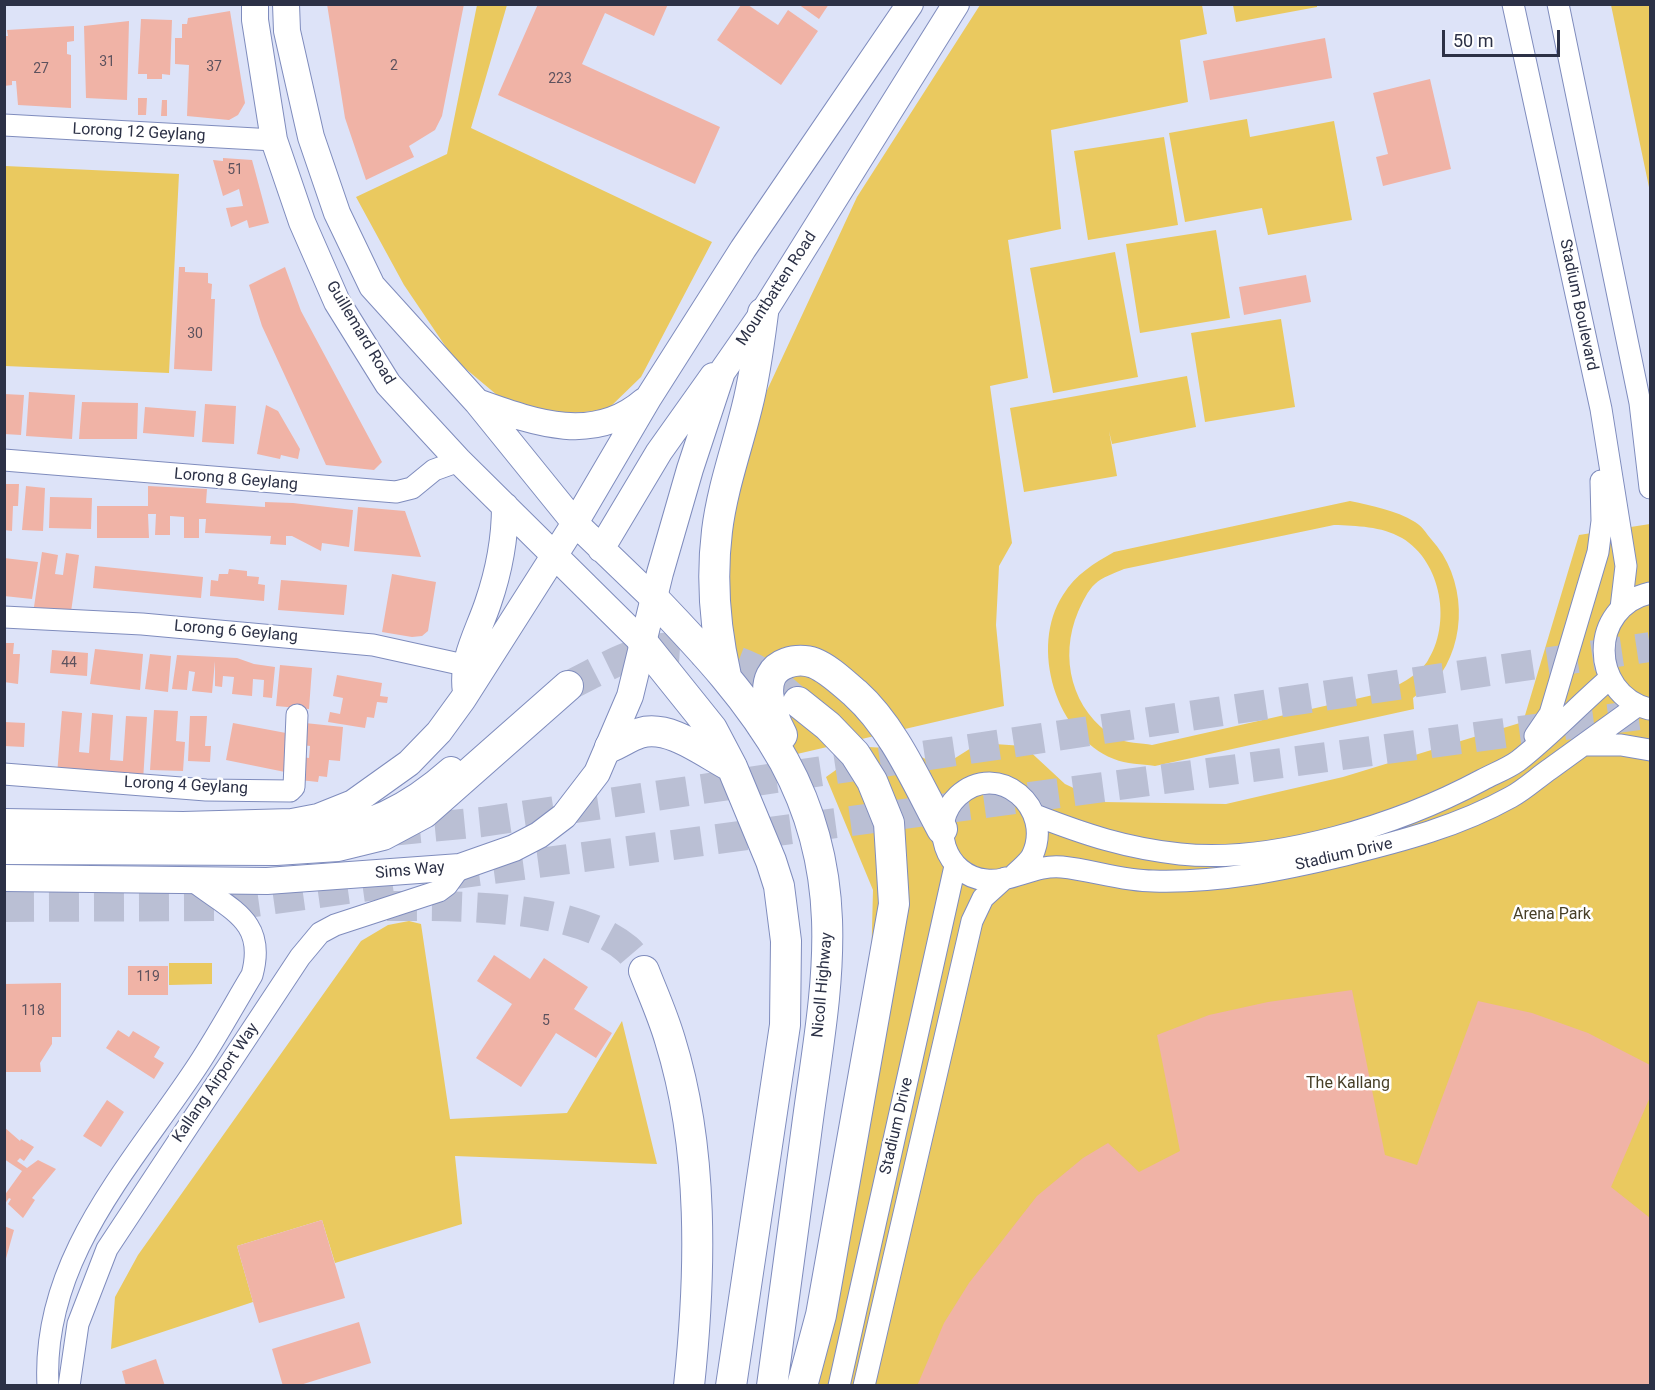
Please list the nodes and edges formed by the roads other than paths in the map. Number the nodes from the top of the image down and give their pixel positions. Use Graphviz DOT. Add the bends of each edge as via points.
graph roads {
  1 [pos="255,4"];
  2 [pos="286,4"];
  3 [pos="910,4"];
  4 [pos="956,4"];
  5 [pos="1513,4"];
  6 [pos="1558,4"];
  7 [pos="4,125"];
  8 [pos="274,140"];
  9 [pos="763,313"];
  10 [pos="722,372"];
  11 [pos="649,397"];
  12 [pos="477,402"];
  13 [pos="1601,409"];
  14 [pos="1649,457"];
  15 [pos="4,460"];
  16 [pos="459,460"];
  17 [pos="1650,488"];
  18 [pos="498,500"];
  19 [pos="575,523"];
  20 [pos="601,549"];
  21 [pos="555,554"];
  22 [pos="1650,593"];
  23 [pos="654,599"];
  24 [pos="1621,608"];
  25 [pos="4,617"];
  26 [pos="643,643"];
  27 [pos="464,665"];
  28 [pos="727,679"];
  29 [pos="1610,679"];
  30 [pos="568,686"];
  31 [pos="466,693"];
  32 [pos="798,702"];
  33 [pos="1644,708"];
  34 [pos="297,715"];
  35 [pos="1583,745"];
  36 [pos="610,747"];
  37 [pos="1650,750"];
  38 [pos="1517,762"];
  39 [pos="732,767"];
  40 [pos="4,774"];
  41 [pos="1035,815"];
  42 [pos="4,822"];
  43 [pos="292,822"];
  44 [pos="942,828"];
  45 [pos="4,849"];
  46 [pos="955,866"];
  47 [pos="460,867"];
  48 [pos="1010,876"];
  49 [pos="4,878"];
  50 [pos="192,880"];
  51 [pos="827,902"];
  52 [pos="644,971"];
  53 [pos="48,1386"];
  54 [pos="69,1386"];
  55 [pos="689,1386"];
  56 [pos="731,1386"];
  57 [pos="772,1386"];
  58 [pos="802,1386"];
  59 [pos="839,1386"];
  60 [pos="864,1386"];
  1 -- 8 [label="main road, Guillemard Road"];
  2 -- 12 [label="main road" via="287,31 311,138 337,213 372,286"];
  3 -- 11 [label="main road" via="743,249"];
  4 -- 9 [label="main road, Mountbatten Road"];
  5 -- 13 [label="street, Stadium Boulevard"];
  6 -- 14 [label="street"];
  7 -- 8 [label="street, Lorong 12 Geylang"];
  8 -- 16 [label="main road, Guillemard Road" via="302,222 337,302 388,384"];
  9 -- 10 [label="main road, Mountbatten Road"];
  9 -- 28 [label="highway" via="748,404 724,489 717,532 714,610"];
  10 -- 20 [label="main road" via="714,375 659,452"];
  10 -- 23 [label="main road, Mountbatten Road"];
  11 -- 12 [label="main road" via="627,416 603,424 571,426 523,418"];
  11 -- 19 [label="main road"];
  12 -- 19 [label="main road"];
  13 -- 24 [label="street, Stadium Boulevard" via="1626,566"];
  13 -- 38 [label="street" via="1602,521 1598,552 1550,714"];
  14 -- 17 [label="street"];
  15 -- 16 [label="street, Lorong 8 Geylang" via="396,492 412,488 434,470"];
  16 -- 18 [label="main road, Guillemard Road"];
  18 -- 21 [label="main road, Guillemard Road"];
  18 -- 27 [label="main road" via="502,551"];
  19 -- 20 [label="main road"];
  19 -- 21 [label="main road"];
  20 -- 21 [label="main road"];
  20 -- 23 [label="main road"];
  21 -- 26 [label="main road, Guillemard Road"];
  21 -- 31 [label="main road"];
  22 -- 24 [label="street"];
  23 -- 26 [label="main road, Sims Way"];
  23 -- 28 [label="highway, Nicoll Highway"];
  24 -- 29 [label="street, Stadium Boulevard" via="1606,634 1603,649"];
  25 -- 27 [label="street, Lorong 6 Geylang" via="142,624 373,645"];
  26 -- 36 [label="main road, Sims Way" via="630,696"];
  26 -- 39 [label="highway" via="712,729"];
  27 -- 31 [label="main road"];
  28 -- 51 [label="highway, Nicoll Highway" via="784,762 806,812"];
  29 -- 33 [label="street, Stadium Boulevard" via="1621,694"];
  29 -- 38 [label="street, Stadium Drive"];
  30 -- 43 [label="main road" via="527,706 428,790 381,817 324,830"];
  30 -- 45 [label="highway" via="432,806 383,836 338,846 276,850"];
  31 -- 43 [label="main road" via="425,748 383,784 353,803"];
  32 -- 58 [label="highway" via="855,754 873,781 890,823 894,904 821,1315"];
  33 -- 35 [label="street, Stadium Drive"];
  34 -- 40 [label="street, Lorong 4 Geylang" via="294,787 290,791 206,790"];
  35 -- 37 [label="street"];
  35 -- 48 [label="street, Stadium Drive" via="1513,796 1445,827 1396,843 1274,871 1187,882 1123,878 1060,866"];
  36 -- 39 [label="highway" via="654,731 670,734"];
  36 -- 47 [label="main road, Sims Way" via="581,796 552,827 514,848"];
  38 -- 41 [label="street, Stadium Drive" via="1441,802 1395,819 1321,840 1242,855 1182,854 1127,846 1098,840"];
  39 -- 56 [label="highway" via="778,886 786,941 787,989 785,1025"];
  41 -- 44 [label="street, Stadium Drive" via="1026,799 1011,788 993,783 974,786 958,796 946,810"];
  41 -- 48 [label="street, Stadium Drive" via="1038,837 1031,858"];
  42 -- 43 [label="main road"];
  44 -- 46 [label="street" via="944,849"];
  44 -- 51 [label="highway" via="885,728 857,695 812,662 798,660 779,666 772,675 768,700 820,816 831,864"];
  46 -- 48 [label="street, Stadium Drive" via="987,881"];
  46 -- 59 [label="street, Stadium Drive"];
  47 -- 50 [label="main road, Sims Way" via="267,881"];
  47 -- 54 [label="street, Kallang Airport Way" via="439,891 335,924 320,933 300,957 107,1249 78,1324"];
  48 -- 60 [label="street, Stadium Drive" via="983,898 972,921"];
  49 -- 50 [label="main road, Sims Way"];
  50 -- 53 [label="street, Kallang Airport Way" via="251,926 256,939 255,965 198,1065 99,1207 73,1256 52,1327"];
  51 -- 57 [label="highway, Nicoll Highway" via="829,952 821,1025"];
  52 -- 55 [label="highway" via="670,1041 686,1114 698,1206 698,1309"];
}
